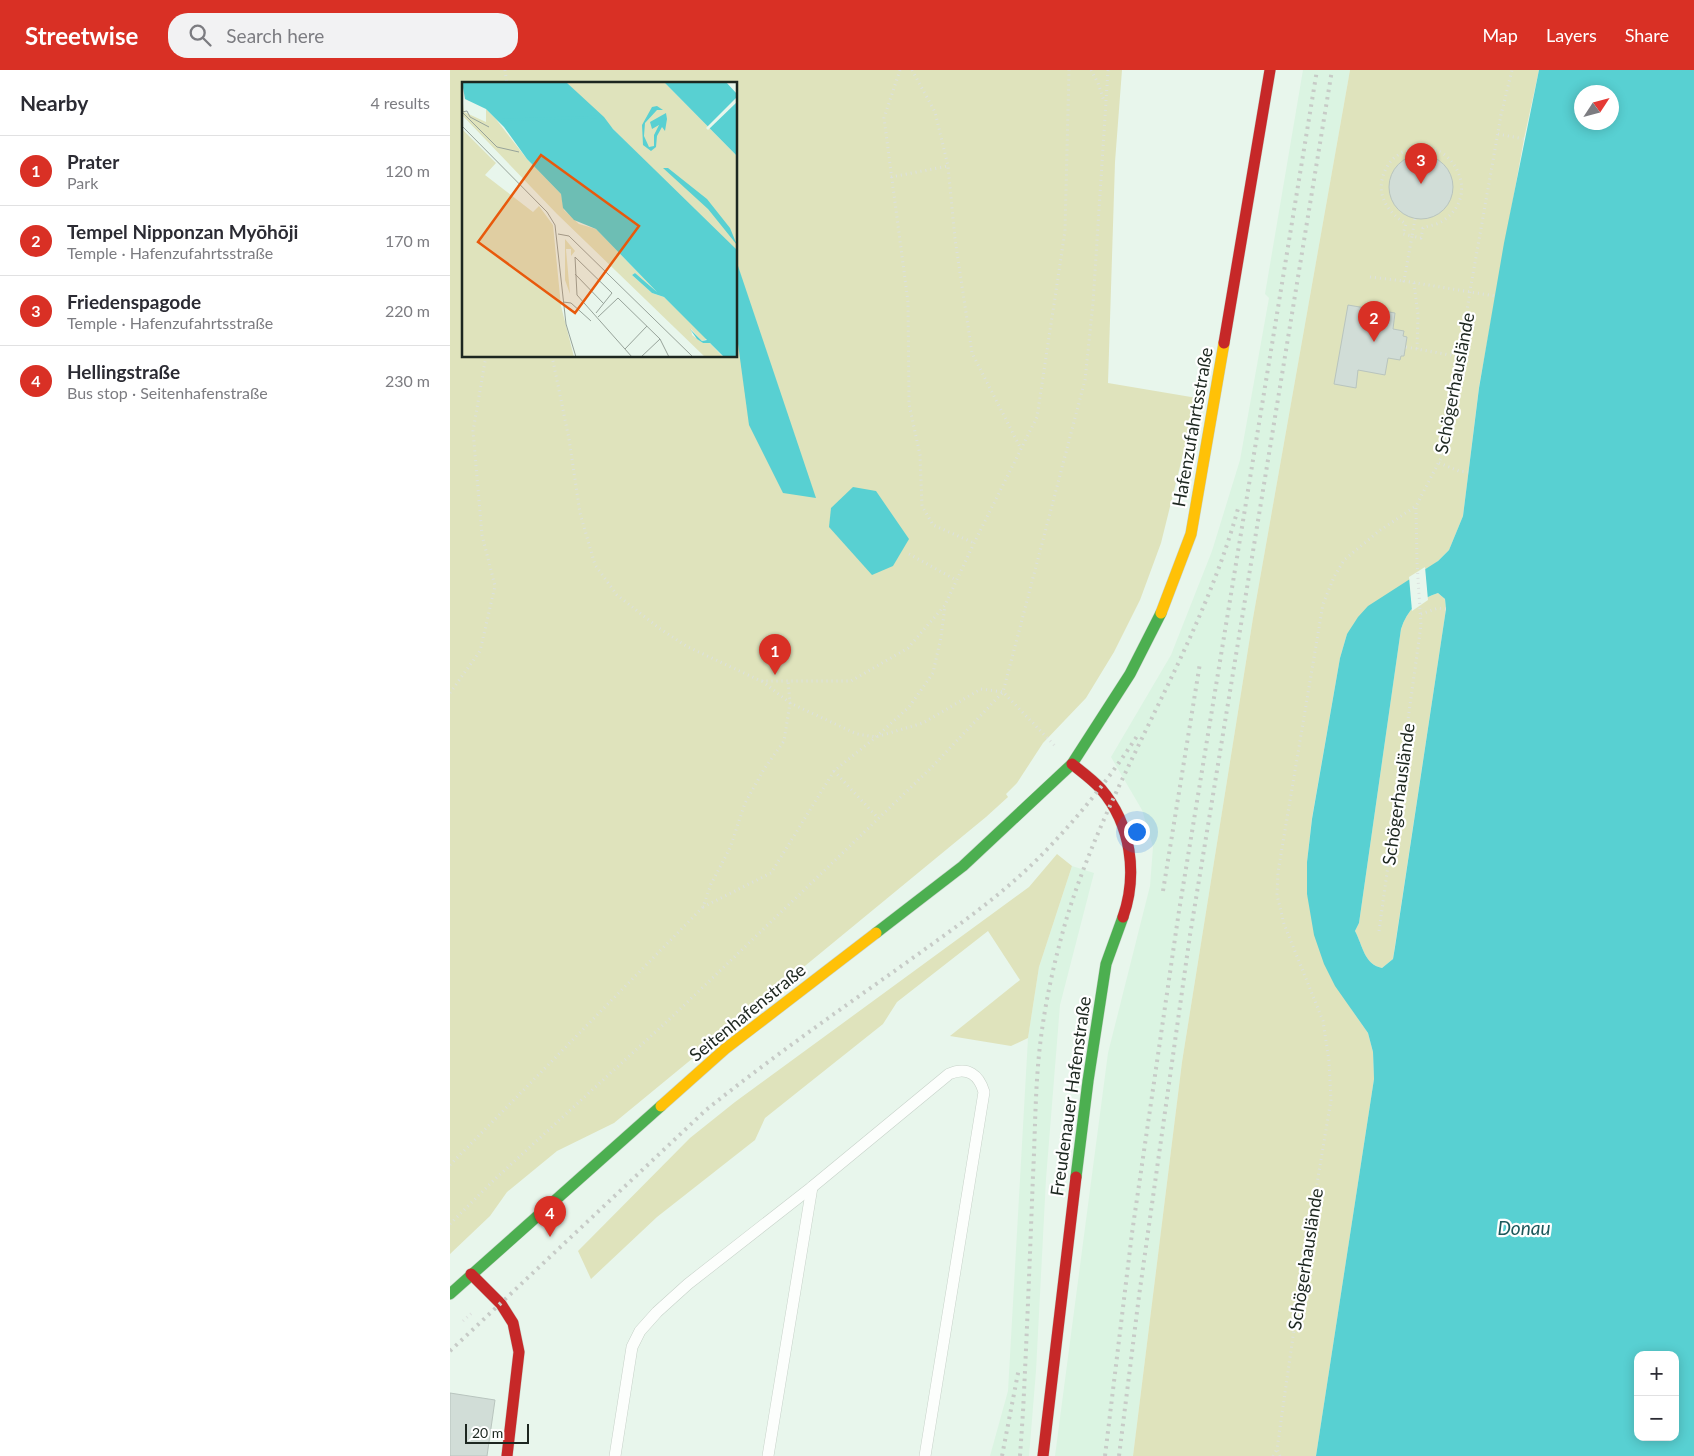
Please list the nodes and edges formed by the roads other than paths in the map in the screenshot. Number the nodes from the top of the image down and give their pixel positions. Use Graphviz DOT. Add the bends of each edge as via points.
graph roads {
  1 [pos="1270,70"];
  2 [pos="1072,764"];
  3 [pos="812,1187"];
  4 [pos="471,1274"];
  5 [pos="450,1294"];
  6 [pos="508,1456"];
  7 [pos="615,1456"];
  8 [pos="768,1456"];
  9 [pos="926,1456"];
  10 [pos="1042,1456"];
  1 -- 2 [label="main road, Hafenzufahrtsstraße" via="1191,534 1158,623 1130,674"];
  2 -- 4 [label="main road, Seitenhafenstraße" via="964,866 725,1049"];
  2 -- 10 [label="main road, Freudenauer Hafenstraße" via="1100,788 1121,819 1129,847 1131,882 1125,911 1106,964 1088,1081"];
  3 -- 7 [label="lane" via="688,1284 640,1331 632,1346"];
  3 -- 8 [label="lane"];
  3 -- 9 [label="lane" via="949,1074 958,1070 968,1072 981,1082 984,1092"];
  4 -- 5 [label="main road, Seitenhafenstraße"];
  4 -- 6 [label="main road" via="501,1304 513,1323 519,1352"];
}
